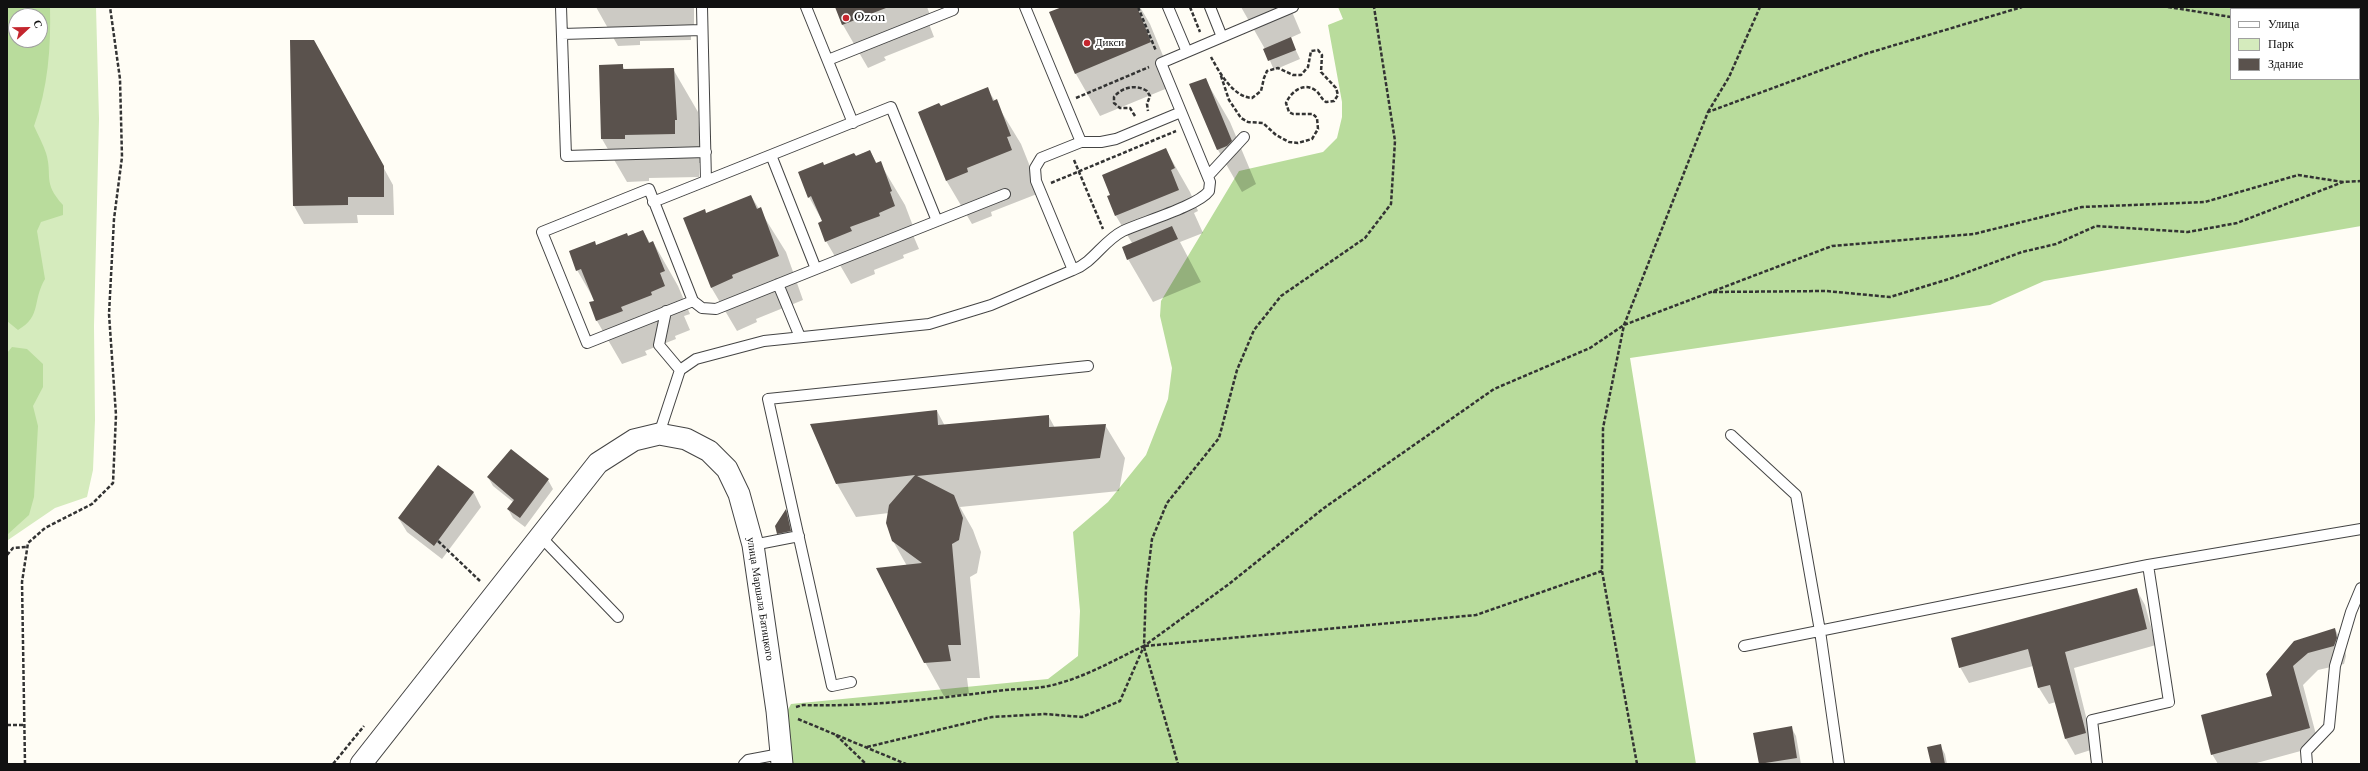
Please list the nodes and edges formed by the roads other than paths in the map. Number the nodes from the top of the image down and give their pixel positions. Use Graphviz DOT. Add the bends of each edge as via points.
graph roads {
  1 [pos="561,7"];
  2 [pos="702,7"];
  3 [pos="806,7"];
  4 [pos="952,7"];
  5 [pos="1025,7"];
  6 [pos="1168,7"];
  7 [pos="1210,7"];
  8 [pos="1293,7"];
  9 [pos="702,30"];
  10 [pos="562,34"];
  11 [pos="1222,37"];
  12 [pos="1187,52"];
  13 [pos="828,60"];
  14 [pos="1181,112"];
  15 [pos="853,123"];
  16 [pos="1244,137"];
  17 [pos="1081,142"];
  18 [pos="706,152"];
  19 [pos="771,155"];
  20 [pos="1208,176"];
  21 [pos="706,181"];
  22 [pos="1006,194"];
  23 [pos="654,202"];
  24 [pos="937,221"];
  25 [pos="816,269"];
  26 [pos="1073,270"];
  27 [pos="778,284"];
  28 [pos="693,300"];
  29 [pos="666,311"];
  30 [pos="800,337"];
  31 [pos="1088,366"];
  32 [pos="680,370"];
  33 [pos="658,434"];
  34 [pos="1731,435"];
  35 [pos="2361,529"];
  36 [pos="540,536"];
  37 [pos="799,536"];
  38 [pos="753,545"];
  39 [pos="2148,565"];
  40 [pos="2361,588"];
  41 [pos="618,617"];
  42 [pos="1820,631"];
  43 [pos="1744,646"];
  44 [pos="851,682"];
  45 [pos="781,759"];
  46 [pos="361,764"];
  47 [pos="744,764"];
  48 [pos="1839,764"];
  49 [pos="2097,764"];
  50 [pos="2307,764"];
  1 -- 10 [label="lane"];
  2 -- 9 [label="lane"];
  3 -- 13 [label="lane"];
  4 -- 13 [label="lane" via="953,10"];
  5 -- 17 [label="lane"];
  6 -- 12 [label="lane"];
  7 -- 11 [label="lane"];
  8 -- 11 [label="lane"];
  9 -- 10 [label="lane"];
  9 -- 18 [label="lane"];
  10 -- 18 [label="lane" via="566,156"];
  11 -- 12 [label="lane"];
  12 -- 14 [label="lane" via="1161,63"];
  13 -- 15 [label="lane"];
  14 -- 17 [label="lane" via="1106,142"];
  14 -- 20 [label="lane"];
  15 -- 19 [label="lane"];
  15 -- 24 [label="lane" via="891,107"];
  16 -- 20 [label="lane" via="1226,151"];
  17 -- 26 [label="lane" via="1041,158 1034,172"];
  18 -- 21 [label="lane"];
  19 -- 21 [label="lane"];
  19 -- 25 [label="lane"];
  20 -- 26 [label="lane" via="1210,187 1205,196 1125,230 1108,242 1086,264"];
  21 -- 23 [label="lane"];
  22 -- 24 [label="lane"];
  23 -- 28 [label="lane"];
  23 -- 29 [label="lane" via="648,189 542,232 587,343"];
  24 -- 25 [label="lane"];
  25 -- 27 [label="lane"];
  26 -- 30 [label="lane" via="991,305 929,324"];
  27 -- 28 [label="lane" via="716,309 702,308"];
  27 -- 30 [label="lane"];
  28 -- 29 [label="lane"];
  29 -- 32 [label="lane" via="659,345"];
  30 -- 32 [label="lane" via="764,341 696,359"];
  31 -- 37 [label="lane" via="768,399"];
  32 -- 33 [label="lane"];
  33 -- 36 [label="street" via="634,440 598,463"];
  33 -- 38 [label="street, улица Маршала Батицкого" via="686,439 709,451 728,469 739,494"];
  34 -- 42 [label="lane" via="1796,495"];
  35 -- 39 [label="lane"];
  36 -- 41 [label="lane"];
  36 -- 46 [label="street"];
  37 -- 38 [label="lane"];
  37 -- 44 [label="lane" via="832,686"];
  38 -- 45 [label="street, улица Маршала Батицкого" via="777,711"];
  39 -- 42 [label="lane"];
  39 -- 49 [label="lane" via="2169,702 2092,720"];
  40 -- 50 [label="lane" via="2335,666 2329,727 2306,751"];
  42 -- 43 [label="lane"];
  42 -- 48 [label="lane"];
  45 -- 47 [label="lane" via="748,760"];
}
